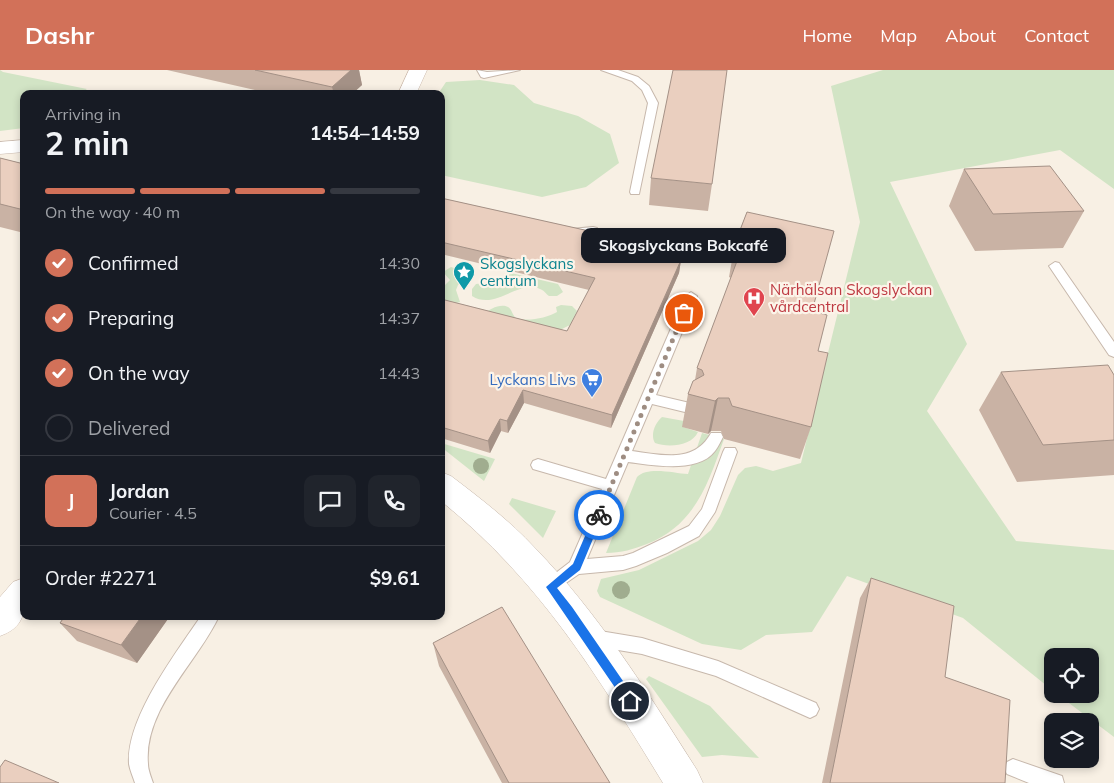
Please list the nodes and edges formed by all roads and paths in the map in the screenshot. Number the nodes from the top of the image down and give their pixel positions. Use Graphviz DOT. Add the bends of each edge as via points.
graph roads {
  1 [pos="418,70"];
  2 [pos="481,70"];
  3 [pos="516,70"];
  4 [pos="605,70"];
  5 [pos="409,90"];
  6 [pos="20,146"];
  7 [pos="0,148"];
  8 [pos="635,192"];
  9 [pos="560,230"];
  10 [pos="593,230"];
  11 [pos="1055,266"];
  12 [pos="691,296"];
  13 [pos="1114,352"];
  14 [pos="648,398"];
  15 [pos="689,408"];
  16 [pos="716,436"];
  17 [pos="730,452"];
  18 [pos="624,456"];
  19 [pos="538,464"];
  20 [pos="611,486"];
  21 [pos="445,487"];
  22 [pos="576,567"];
  23 [pos="550,587"];
  24 [pos="20,597"];
  25 [pos="208,620"];
  26 [pos="0,621"];
  27 [pos="588,636"];
  28 [pos="810,709"];
  29 [pos="1013,768"];
  30 [pos="144,783"];
  31 [pos="684,783"];
  32 [pos="1056,783"];
  1 -- 5 [label="street"];
  2 -- 3 [label="lane" via="484,75"];
  4 -- 8 [label="lane" via="626,74 649,89 653,103"];
  6 -- 7 [label="street"];
  9 -- 10 [label="lane" via="581,233"];
  11 -- 13 [label="lane"];
  12 -- 14 [label="lane"];
  14 -- 15 [label="lane"];
  14 -- 18 [label="lane"];
  16 -- 18 [label="lane" via="710,448 688,458 669,461"];
  17 -- 22 [label="lane" via="708,512 687,536 629,561"];
  18 -- 20 [label="lane"];
  19 -- 20 [label="lane"];
  20 -- 22 [label="lane"];
  21 -- 23 [label="street" via="516,548"];
  22 -- 23 [label="lane"];
  23 -- 27 [label="street"];
  24 -- 26 [label="street"];
  25 -- 30 [label="lane" via="152,708 139,746 139,775"];
  27 -- 28 [label="lane" via="642,646 718,669"];
  27 -- 31 [label="street"];
  29 -- 32 [label="lane"];
}
